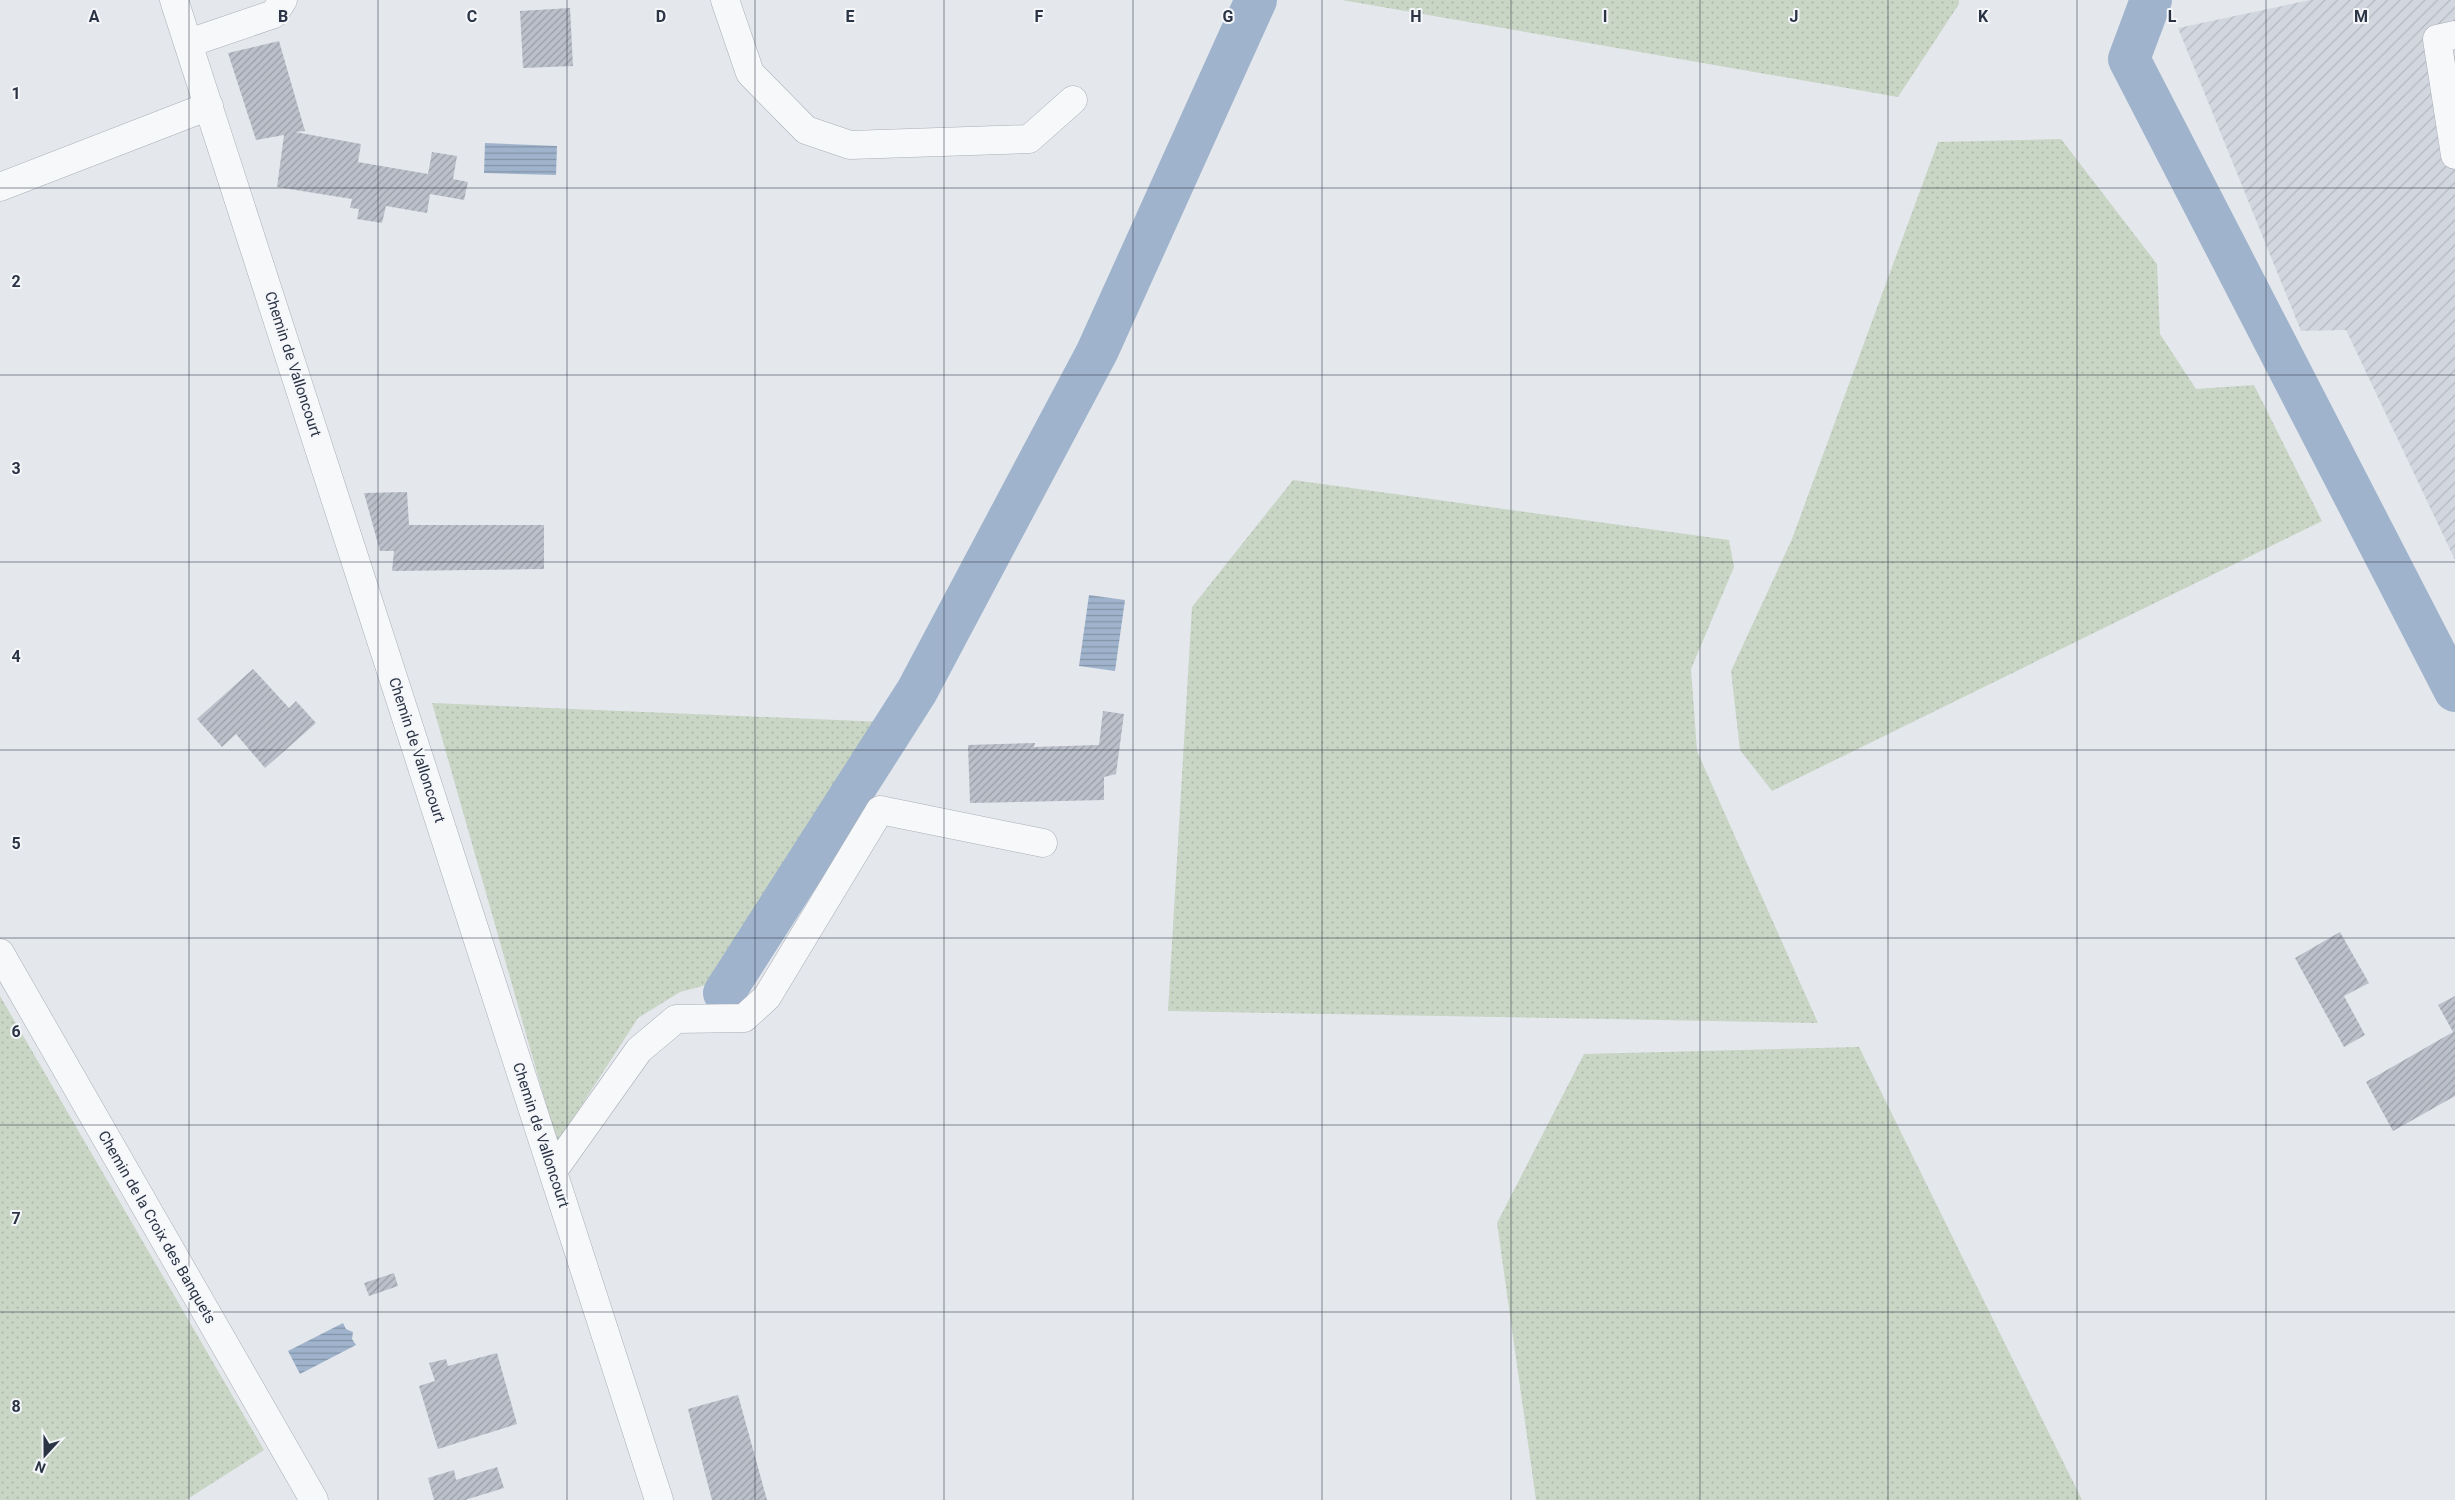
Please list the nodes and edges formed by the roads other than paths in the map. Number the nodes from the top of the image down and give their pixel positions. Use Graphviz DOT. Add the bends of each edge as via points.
graph roads {
  1 [pos="174,0"];
  2 [pos="284,0"];
  3 [pos="725,0"];
  4 [pos="2455,35"];
  5 [pos="188,43"];
  6 [pos="1073,100"];
  7 [pos="209,106"];
  8 [pos="2455,156"];
  9 [pos="0,187"];
  10 [pos="1043,843"];
  11 [pos="0,953"];
  12 [pos="552,1171"];
  13 [pos="314,1500"];
  14 [pos="659,1500"];
  1 -- 5 [label="street, Chemin de Valloncourt"];
  2 -- 5 [label="street" via="274,14"];
  3 -- 6 [label="street" via="750,73 806,130 850,145 1029,138"];
  4 -- 8 [label="street" via="2437,40"];
  5 -- 7 [label="street, Chemin de Valloncourt"];
  7 -- 9 [label="street"];
  7 -- 12 [label="street, Chemin de Valloncourt"];
  10 -- 12 [label="street" via="880,810 767,997 744,1018 676,1019 639,1050"];
  11 -- 13 [label="street, Chemin de la Croix des Banquets"];
  12 -- 14 [label="street, Chemin de Valloncourt"];
}
